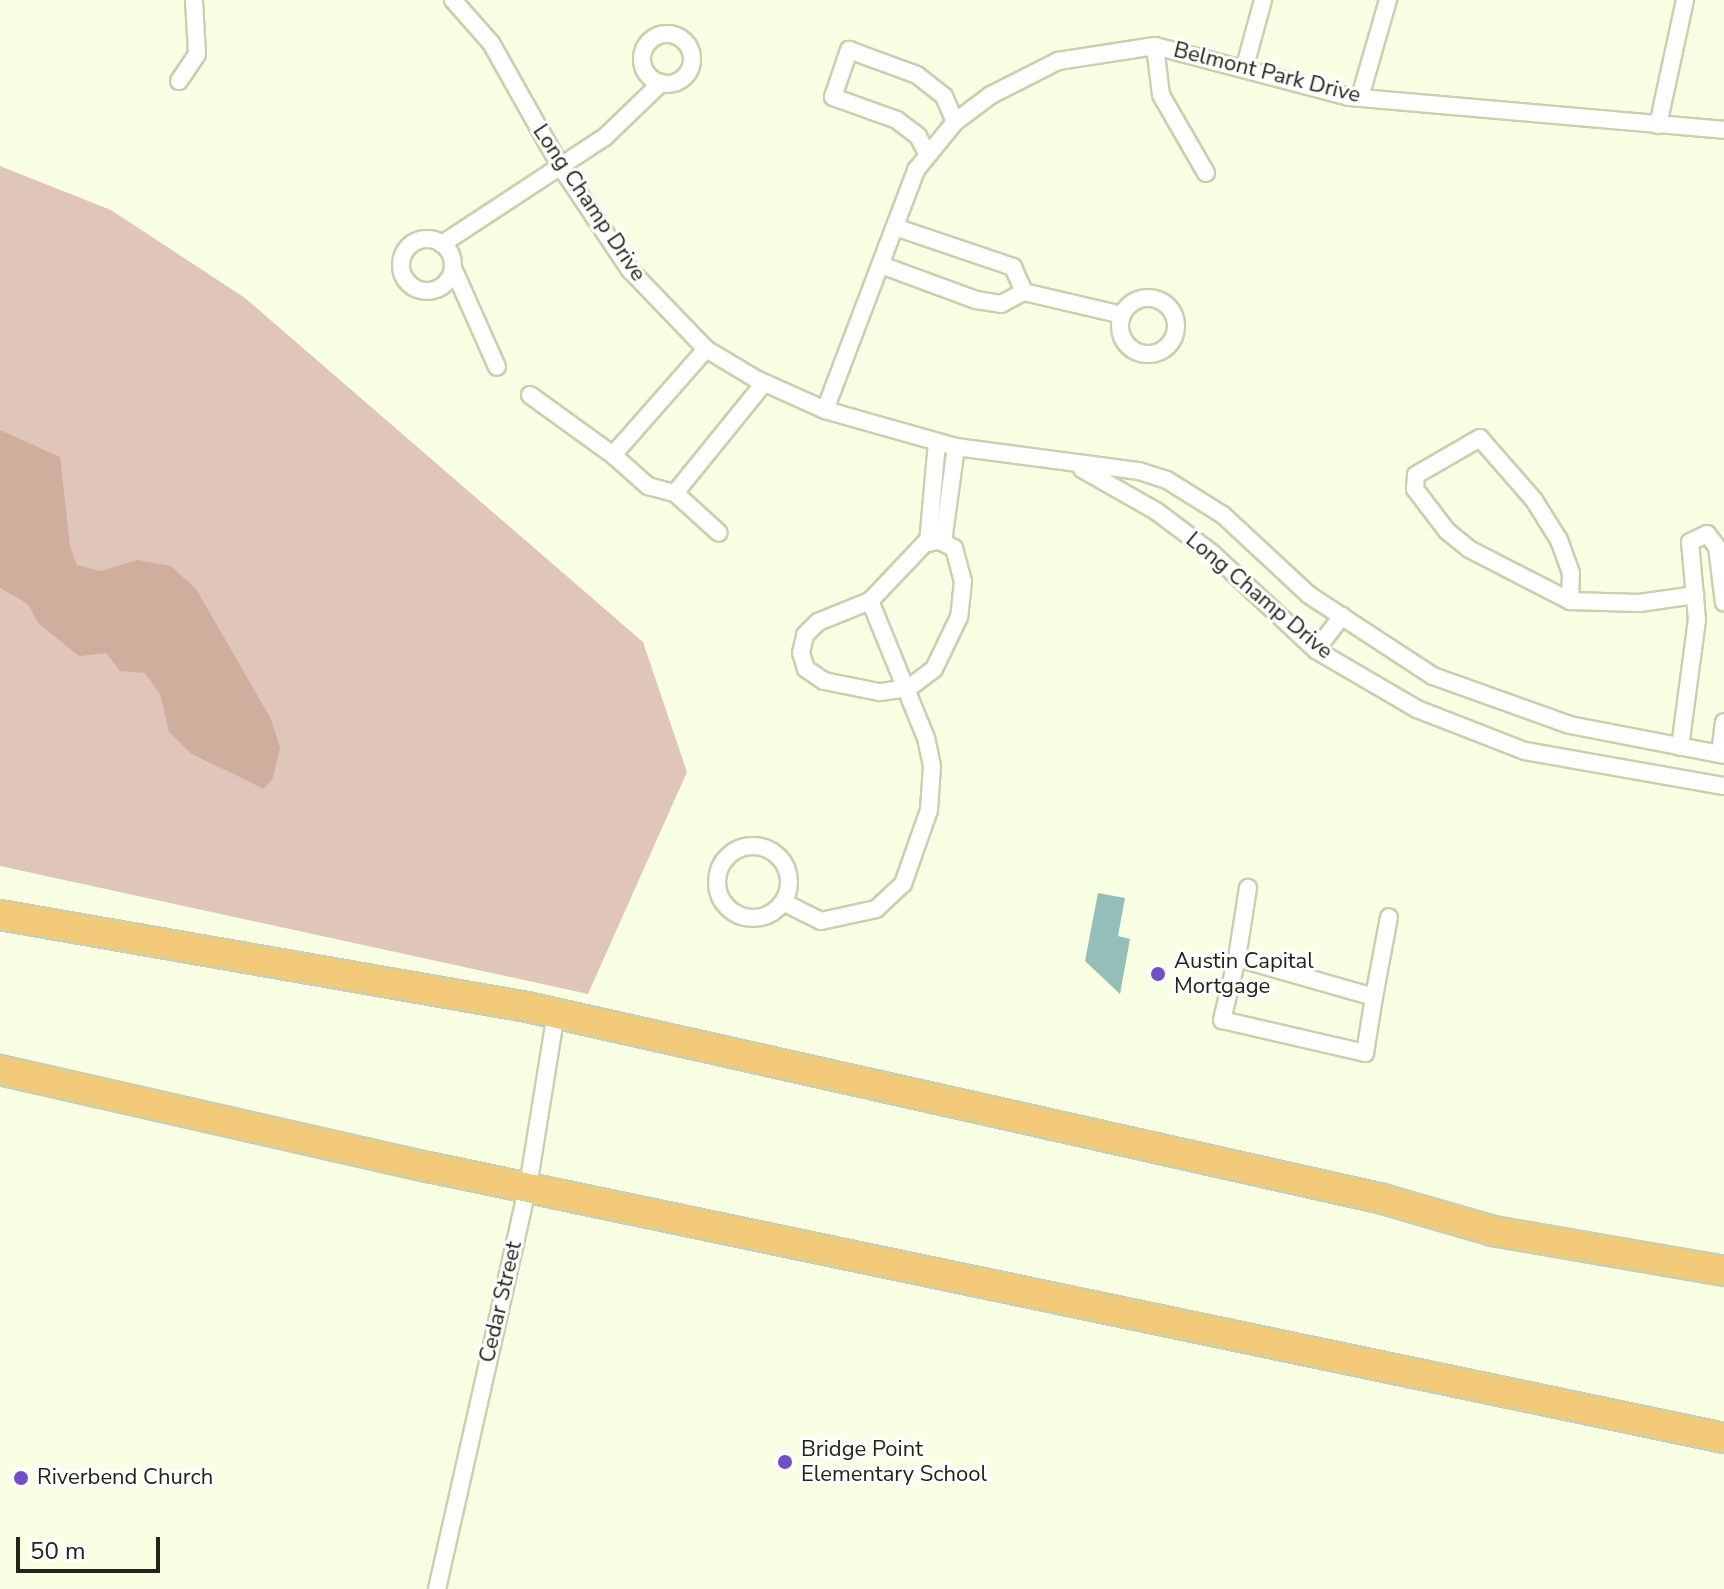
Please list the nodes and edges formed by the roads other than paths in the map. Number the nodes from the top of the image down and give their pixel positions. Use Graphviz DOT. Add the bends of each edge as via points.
graph roads {
  1 [pos="194,0"];
  2 [pos="453,0"];
  3 [pos="1388,0"];
  4 [pos="1685,0"];
  5 [pos="1261,2"];
  6 [pos="1155,46"];
  7 [pos="1245,66"];
  8 [pos="179,81"];
  9 [pos="661,83"];
  10 [pos="1360,97"];
  11 [pos="955,122"];
  12 [pos="1658,125"];
  13 [pos="1724,130"];
  14 [pos="928,155"];
  15 [pos="561,167"];
  16 [pos="1206,173"];
  17 [pos="895,227"];
  18 [pos="442,244"];
  19 [pos="881,265"];
  20 [pos="453,268"];
  21 [pos="1024,292"];
  22 [pos="1122,315"];
  23 [pos="706,349"];
  24 [pos="497,367"];
  25 [pos="764,383"];
  26 [pos="530,395"];
  27 [pos="825,410"];
  28 [pos="937,442"];
  29 [pos="956,447"];
  30 [pos="613,455"];
  31 [pos="1077,466"];
  32 [pos="675,493"];
  33 [pos="719,533"];
  34 [pos="935,543"];
  35 [pos="1695,595"];
  36 [pos="870,601"];
  37 [pos="1570,601"];
  38 [pos="1724,603"];
  39 [pos="1342,616"];
  40 [pos="1316,650"];
  41 [pos="909,688"];
  42 [pos="1724,722"];
  43 [pos="1680,747"];
  44 [pos="1697,750"];
  45 [pos="1722,755"];
  46 [pos="1692,781"];
  47 [pos="1724,786"];
  48 [pos="1248,888"];
  49 [pos="783,902"];
  50 [pos="0,915"];
  51 [pos="1389,917"];
  52 [pos="1237,958"];
  53 [pos="1374,997"];
  54 [pos="556,1014"];
  55 [pos="0,1070"];
  56 [pos="528,1186"];
  57 [pos="1724,1271"];
  58 [pos="1724,1438"];
  59 [pos="437,1589"];
  1 -- 8 [label="street" via="197,54"];
  2 -- 15 [label="street, Long Champ Drive" via="491,43"];
  3 -- 10 [label="street"];
  4 -- 12 [label="street"];
  5 -- 7 [label="street"];
  6 -- 7 [label="street, Belmont Park Drive"];
  6 -- 11 [label="street, Belmont Park Drive" via="1058,61 991,95"];
  6 -- 16 [label="street" via="1161,95"];
  7 -- 10 [label="street, Belmont Park Drive"];
  9 -- 15 [label="street" via="623,123"];
  10 -- 12 [label="street, Belmont Park Drive"];
  11 -- 14 [label="street, Belmont Park Drive"];
  11 -- 14 [label="street" via="944,96 917,75 849,50 833,97 897,120 918,136"];
  12 -- 13 [label="street, Belmont Park Drive"];
  14 -- 17 [label="street, Belmont Park Drive" via="916,170"];
  15 -- 18 [label="street"];
  15 -- 23 [label="street, Long Champ Drive" via="630,270"];
  17 -- 19 [label="street, Belmont Park Drive"];
  17 -- 21 [label="street" via="1013,267"];
  18 -- 20 [label="street"];
  18 -- 20 [label="street" via="426,239 410,244 401,259 403,276 414,288 431,291 446,283"];
  19 -- 21 [label="street" via="976,300 1001,304"];
  19 -- 27 [label="street, Belmont Park Drive"];
  20 -- 24 [label="street"];
  21 -- 22 [label="street"];
  23 -- 25 [label="street, Long Champ Drive"];
  23 -- 30 [label="street"];
  25 -- 27 [label="street, Long Champ Drive"];
  25 -- 32 [label="street"];
  26 -- 30 [label="street"];
  27 -- 28 [label="street, Long Champ Drive"];
  28 -- 29 [label="street, Long Champ Drive"];
  28 -- 34 [label="street"];
  29 -- 31 [label="street, Long Champ Drive"];
  29 -- 34 [label="street"];
  30 -- 32 [label="street" via="648,486"];
  31 -- 39 [label="street, Long Champ Drive" via="1139,471 1196,496 1309,595"];
  31 -- 40 [label="street, Long Champ Drive" via="1156,511 1213,554"];
  32 -- 33 [label="street"];
  34 -- 36 [label="street"];
  34 -- 41 [label="street" via="954,548 963,581 959,617 934,669"];
  35 -- 37 [label="street" via="1639,603"];
  35 -- 38 [label="street" via="1690,542 1707,534 1717,547"];
  35 -- 43 [label="street" via="1697,620"];
  36 -- 41 [label="street"];
  36 -- 41 [label="street" via="818,622 805,635 801,653 806,669 824,681 879,692"];
  37 -- 37 [label="street" via="1469,549 1447,531 1415,489 1416,475 1480,438 1534,500 1559,540 1571,573"];
  39 -- 40 [label="street"];
  39 -- 43 [label="street, Long Champ Drive" via="1433,676 1518,711"];
  40 -- 46 [label="street, Long Champ Drive" via="1417,709 1525,751"];
  41 -- 49 [label="street" via="932,766 929,810 903,884 876,909 853,917 821,921"];
  42 -- 45 [label="street"];
  43 -- 44 [label="street, Long Champ Drive"];
  44 -- 45 [label="street, Long Champ Drive"];
  44 -- 46 [label="street"];
  46 -- 47 [label="street, Long Champ Drive"];
  48 -- 52 [label="street"];
  49 -- 49 [label="street" via="790,877 772,851 756,846 727,857 717,888 735,914 767,916"];
  50 -- 54 [label="highway"];
  51 -- 53 [label="street"];
  52 -- 53 [label="street"];
  52 -- 53 [label="street" via="1222,1020 1365,1053"];
  54 -- 56 [label="street, Cedar Street"];
  54 -- 57 [label="highway" via="1383,1199 1493,1231"];
  55 -- 56 [label="highway"];
  56 -- 58 [label="highway"];
  56 -- 59 [label="street, Cedar Street"];
}
